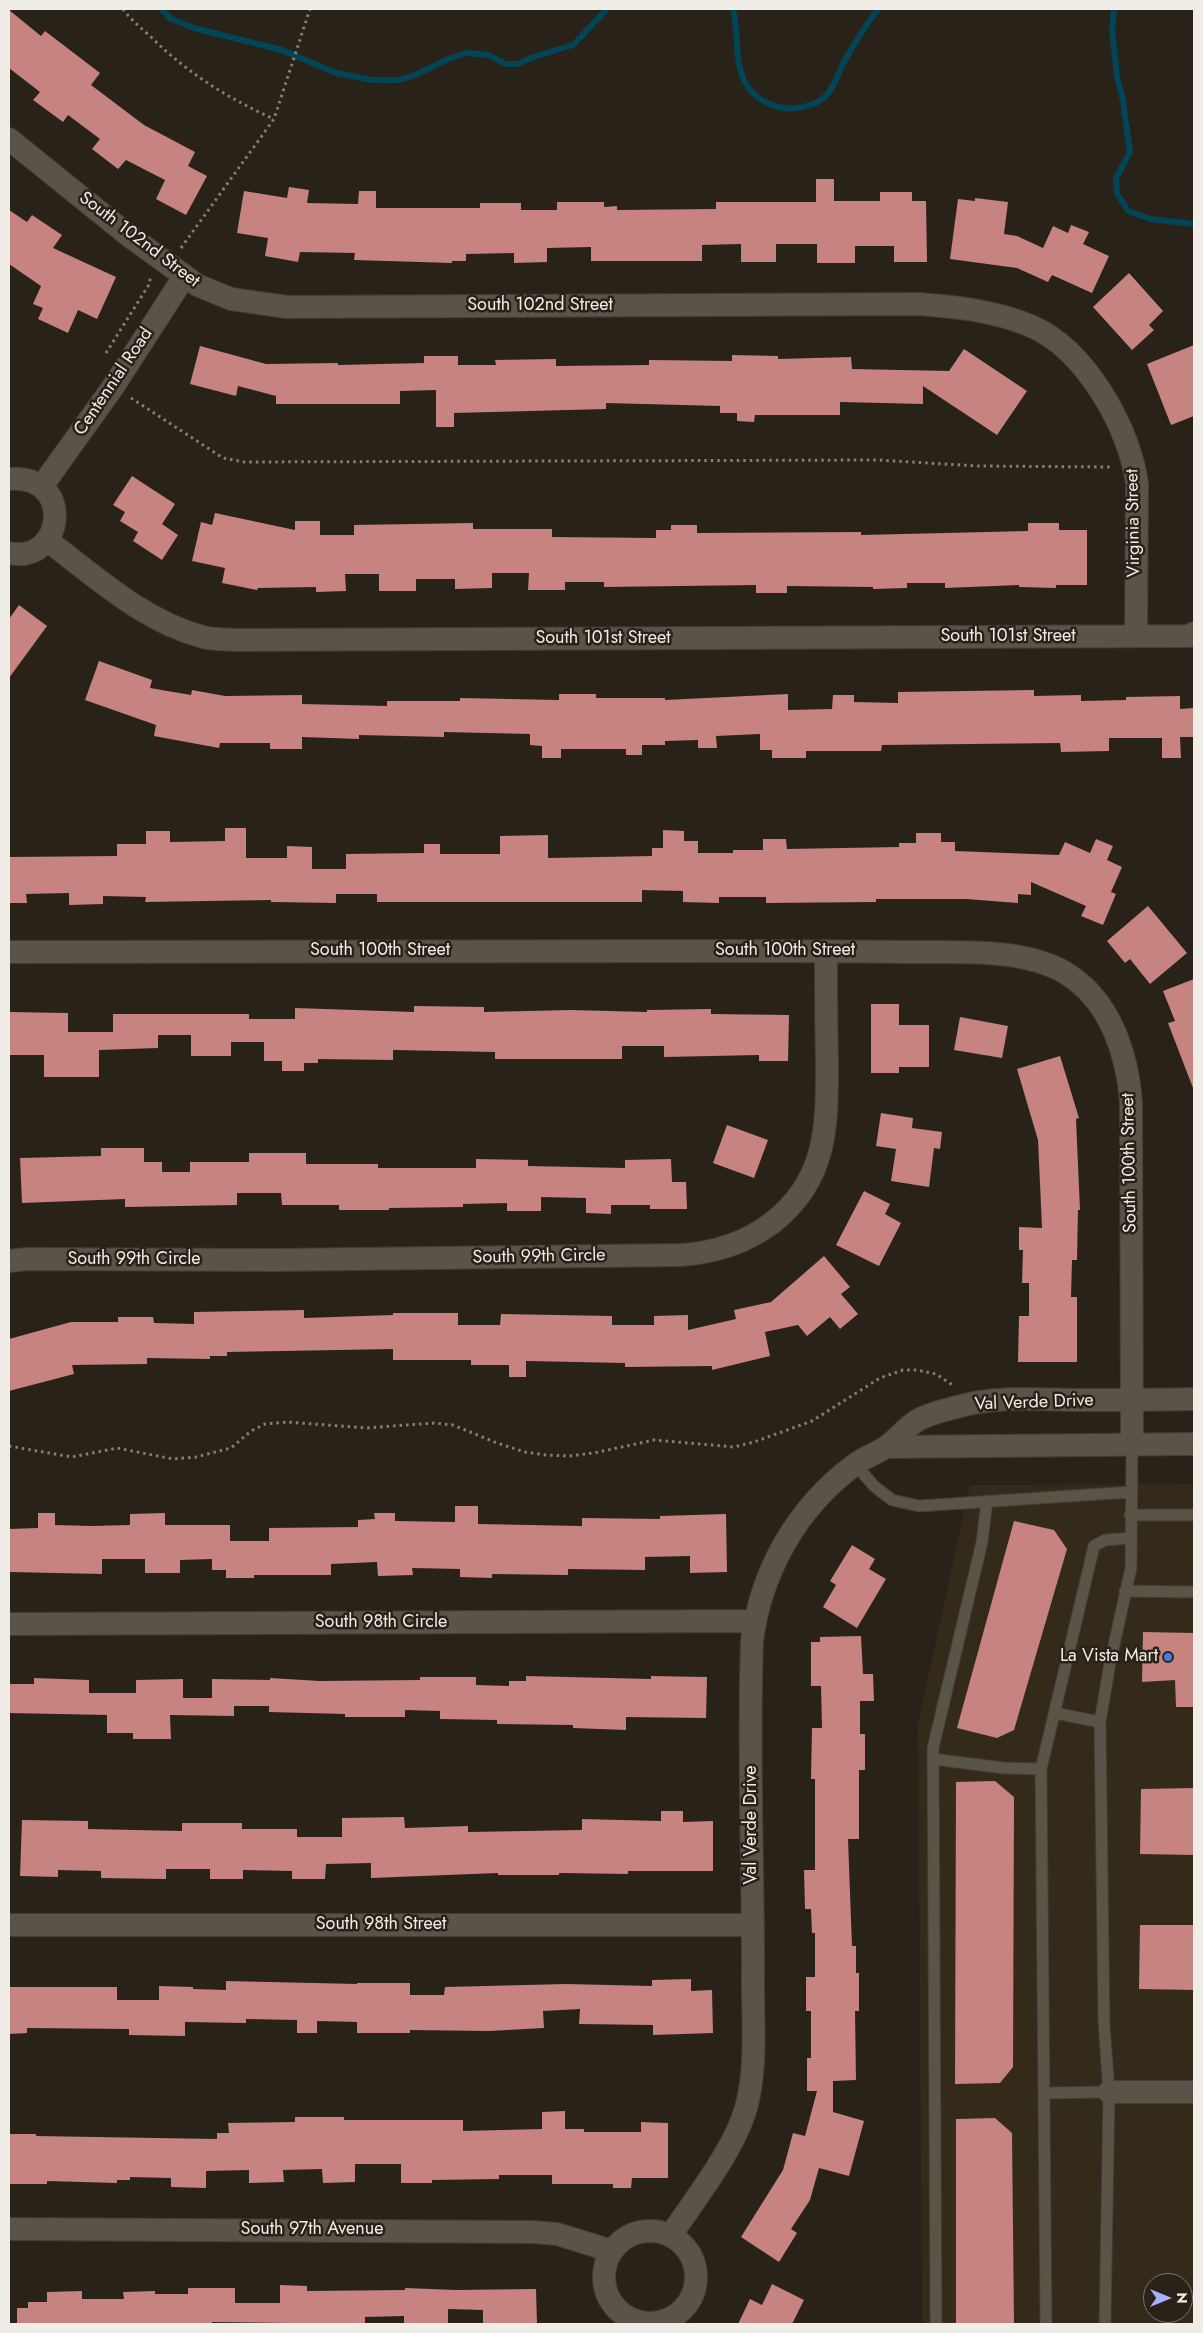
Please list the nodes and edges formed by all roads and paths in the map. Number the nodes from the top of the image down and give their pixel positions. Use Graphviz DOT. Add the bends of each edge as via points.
graph roads {
  1 [pos="123,9"];
  2 [pos="310,9"];
  3 [pos="274,119"];
  4 [pos="9,139"];
  5 [pos="157,268"];
  6 [pos="184,277"];
  7 [pos="103,358"];
  8 [pos="1098,388"];
  9 [pos="135,400"];
  10 [pos="1117,467"];
  11 [pos="9,479"];
  12 [pos="42,486"];
  13 [pos="47,540"];
  14 [pos="9,552"];
  15 [pos="1136,636"];
  16 [pos="1193,636"];
  17 [pos="826,951"];
  18 [pos="9,952"];
  19 [pos="9,1261"];
  20 [pos="954,1386"];
  21 [pos="1194,1399"];
  22 [pos="1131,1400"];
  23 [pos="1132,1444"];
  24 [pos="1194,1444"];
  25 [pos="9,1446"];
  26 [pos="887,1446"];
  27 [pos="855,1464"];
  28 [pos="1131,1492"];
  29 [pos="987,1501"];
  30 [pos="1130,1515"];
  31 [pos="1194,1515"];
  32 [pos="1130,1538"];
  33 [pos="1125,1591"];
  34 [pos="1194,1592"];
  35 [pos="754,1621"];
  36 [pos="9,1624"];
  37 [pos="1055,1713"];
  38 [pos="1100,1722"];
  39 [pos="933,1759"];
  40 [pos="1041,1769"];
  41 [pos="753,1924"];
  42 [pos="9,1925"];
  43 [pos="1109,2092"];
  44 [pos="1194,2092"];
  45 [pos="1044,2093"];
  46 [pos="9,2229"];
  47 [pos="671,2234"];
  48 [pos="612,2251"];
  49 [pos="617,2319"];
  50 [pos="936,2324"];
  51 [pos="1046,2324"];
  52 [pos="1105,2324"];
  1 -- 3 [label="path" via="166,52 204,82 242,105"];
  2 -- 3 [label="path"];
  3 -- 5 [label="path" via="179,250"];
  4 -- 5 [label="street, South 102nd Street" via="128,235"];
  5 -- 6 [label="street, South 102nd Street"];
  5 -- 7 [label="path"];
  6 -- 8 [label="street, South 102nd Street" via="231,299 287,307 919,304 960,307 996,314 1032,327 1062,347 1087,371"];
  6 -- 12 [label="street, Centennial Road" via="113,387"];
  8 -- 15 [label="street, Virginia Street" via="1127,441 1134,463 1137,484"];
  9 -- 10 [label="path" via="224,458 244,462 878,460 976,466"];
  11 -- 12 [label="street" via="32,480"];
  12 -- 13 [label="street" via="50,495 56,518"];
  13 -- 14 [label="street" via="27,553"];
  13 -- 15 [label="street, South 101st Street" via="127,602 165,624 204,638 282,641"];
  15 -- 16 [label="street, South 101st Street"];
  17 -- 18 [label="street, South 100th Street"];
  17 -- 19 [label="street, South 99th Circle" via="826,1116 820,1156 809,1181 794,1202 769,1225 743,1242 704,1253 680,1255"];
  17 -- 22 [label="street, South 100th Street" via="983,953 1030,959 1064,972 1089,992 1107,1014 1127,1068 1131,1102"];
  20 -- 25 [label="path" via="936,1374 902,1370 880,1378 812,1421 734,1446 654,1440 594,1453 546,1455 497,1443 453,1425 434,1423 366,1428 287,1422 265,1424 231,1448 173,1459 117,1448 72,1457"];
  21 -- 22 [label="street, Val Verde Drive"];
  22 -- 23 [label="street, South 100th Street"];
  22 -- 26 [label="street, Val Verde Drive" via="1038,1399 958,1406 918,1420"];
  23 -- 24 [label="street, Val Verde Drive"];
  23 -- 26 [label="street, Val Verde Drive"];
  23 -- 28 [label="lane"];
  26 -- 27 [label="street, Val Verde Drive"];
  27 -- 29 [label="lane" via="874,1486 892,1500 919,1506"];
  27 -- 35 [label="street, Val Verde Drive" via="819,1495 795,1525 771,1570"];
  28 -- 29 [label="lane"];
  28 -- 30 [label="lane"];
  29 -- 39 [label="lane" via="982,1542"];
  30 -- 31 [label="lane"];
  30 -- 32 [label="lane"];
  32 -- 33 [label="lane" via="1131,1568"];
  32 -- 37 [label="lane" via="1105,1540 1094,1546"];
  33 -- 34 [label="lane"];
  33 -- 38 [label="lane"];
  35 -- 36 [label="street, South 98th Circle"];
  35 -- 41 [label="street, Val Verde Drive" via="751,1660"];
  37 -- 38 [label="lane"];
  37 -- 40 [label="lane"];
  38 -- 43 [label="lane" via="1104,2022"];
  39 -- 40 [label="lane"];
  39 -- 50 [label="lane"];
  40 -- 45 [label="lane"];
  41 -- 42 [label="street, South 98th Street"];
  41 -- 47 [label="street, Val Verde Drive" via="752,2060 745,2110 728,2148"];
  43 -- 44 [label="street"];
  43 -- 45 [label="lane"];
  43 -- 52 [label="lane"];
  45 -- 51 [label="lane"];
  46 -- 48 [label="street, South 97th Avenue" via="532,2232 557,2234"];
  47 -- 48 [label="street" via="643,2232 628,2237"];
  47 -- 49 [label="street" via="690,2253 695,2266 695,2291 687,2306 665,2322 650,2324"];
  48 -- 49 [label="street" via="604,2281"];
}
